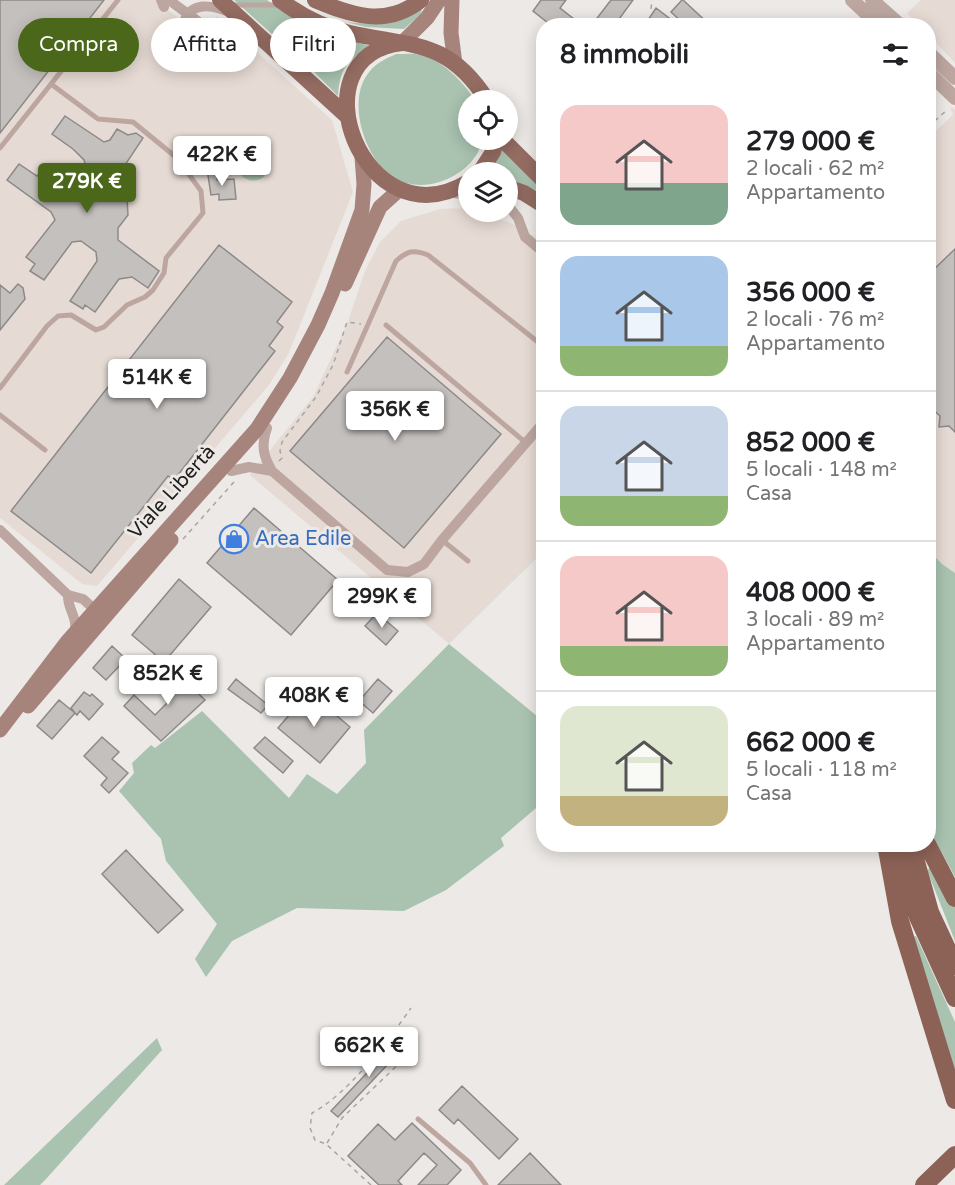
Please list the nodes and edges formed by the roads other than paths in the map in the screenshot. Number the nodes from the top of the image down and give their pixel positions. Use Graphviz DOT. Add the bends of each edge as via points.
graph roads {
  1 [pos="117,0"];
  2 [pos="315,0"];
  3 [pos="421,0"];
  4 [pos="439,0"];
  5 [pos="452,0"];
  6 [pos="852,0"];
  7 [pos="872,0"];
  8 [pos="165,2"];
  9 [pos="283,2"];
  10 [pos="223,3"];
  11 [pos="186,18"];
  12 [pos="240,18"];
  13 [pos="871,18"];
  14 [pos="892,18"];
  15 [pos="258,34"];
  16 [pos="402,43"];
  17 [pos="936,60"];
  18 [pos="455,64"];
  19 [pos="955,78"];
  20 [pos="936,82"];
  21 [pos="51,84"];
  22 [pos="480,90"];
  23 [pos="952,103"];
  24 [pos="348,117"];
  25 [pos="0,148"];
  26 [pos="513,150"];
  27 [pos="363,157"];
  28 [pos="536,173"];
  29 [pos="458,186"];
  30 [pos="399,190"];
  31 [pos="443,191"];
  32 [pos="518,191"];
  33 [pos="458,193"];
  34 [pos="536,201"];
  35 [pos="518,218"];
  36 [pos="536,246"];
  37 [pos="386,325"];
  38 [pos="536,340"];
  39 [pos="347,372"];
  40 [pos="0,388"];
  41 [pos="0,415"];
  42 [pos="267,428"];
  43 [pos="536,431"];
  44 [pos="526,443"];
  45 [pos="45,450"];
  46 [pos="231,471"];
  47 [pos="272,471"];
  48 [pos="0,530"];
  49 [pos="442,540"];
  50 [pos="468,561"];
  51 [pos="68,595"];
  52 [pos="100,623"];
  53 [pos="75,643"];
  54 [pos="0,730"];
  55 [pos="0,738"];
  56 [pos="887,852"];
  57 [pos="898,852"];
  58 [pos="913,852"];
  59 [pos="931,852"];
  60 [pos="955,898"];
  61 [pos="955,966"];
  62 [pos="955,998"];
  63 [pos="955,1100"];
  64 [pos="418,1119"];
  65 [pos="955,1155"];
  66 [pos="955,1166"];
  67 [pos="486,1185"];
  68 [pos="924,1185"];
  69 [pos="934,1185"];
  1 -- 21 [label="lane"];
  2 -- 3 [label="main road" via="351,15 369,16 400,12"];
  4 -- 16 [label="main road" via="428,18"];
  5 -- 18 [label="main road" via="450,25"];
  6 -- 13 [label="street"];
  7 -- 14 [label="street"];
  8 -- 11 [label="street"];
  9 -- 10 [label="lane"];
  9 -- 16 [label="main road" via="307,17 348,33"];
  10 -- 12 [label="main road"];
  11 -- 12 [label="street" via="195,8 205,5"];
  15 -- 24 [label="main road"];
  16 -- 18 [label="main road" via="433,50"];
  16 -- 24 [label="main road" via="379,48 361,62 348,90"];
  17 -- 19 [label="street"];
  18 -- 22 [label="main road"];
  20 -- 23 [label="street"];
  21 -- 25 [label="lane"];
  21 -- 40 [label="lane" via="98,119 133,122 177,158 201,191 203,213 166,258 165,273 145,297 127,305 96,330 70,315 58,316"];
  24 -- 27 [label="main road"];
  26 -- 28 [label="main road"];
  27 -- 30 [label="main road" via="380,178"];
  27 -- 52 [label="main road, Viale Libertà" via="359,218 318,326 281,393 257,429"];
  29 -- 31 [label="main road"];
  30 -- 31 [label="main road"];
  30 -- 42 [label="main road, Viale Libertà" via="385,200 374,218 320,341"];
  31 -- 33 [label="street"];
  32 -- 34 [label="main road"];
  35 -- 36 [label="street" via="525,237"];
  37 -- 44 [label="lane"];
  38 -- 39 [label="lane" via="428,255 407,252 396,261"];
  41 -- 45 [label="lane"];
  42 -- 46 [label="main road, Viale Libertà"];
  42 -- 47 [label="street" via="262,447"];
  43 -- 44 [label="street"];
  44 -- 49 [label="street"];
  46 -- 47 [label="street" via="249,467"];
  46 -- 52 [label="main road, Viale Libertà"];
  47 -- 49 [label="street" via="387,570 408,572 424,564"];
  48 -- 51 [label="street"];
  49 -- 50 [label="lane"];
  51 -- 52 [label="street" via="83,599"];
  51 -- 53 [label="street" via="76,623"];
  52 -- 53 [label="main road, Viale Libertà"];
  53 -- 54 [label="main road, Viale Libertà"];
  53 -- 55 [label="main road"];
  56 -- 63 [label="highway" via="900,921"];
  57 -- 62 [label="highway" via="918,916"];
  58 -- 61 [label="highway" via="930,912"];
  59 -- 60 [label="highway"];
  64 -- 67 [label="lane" via="470,1163"];
  65 -- 68 [label="highway"];
  66 -- 69 [label="street"];
}
